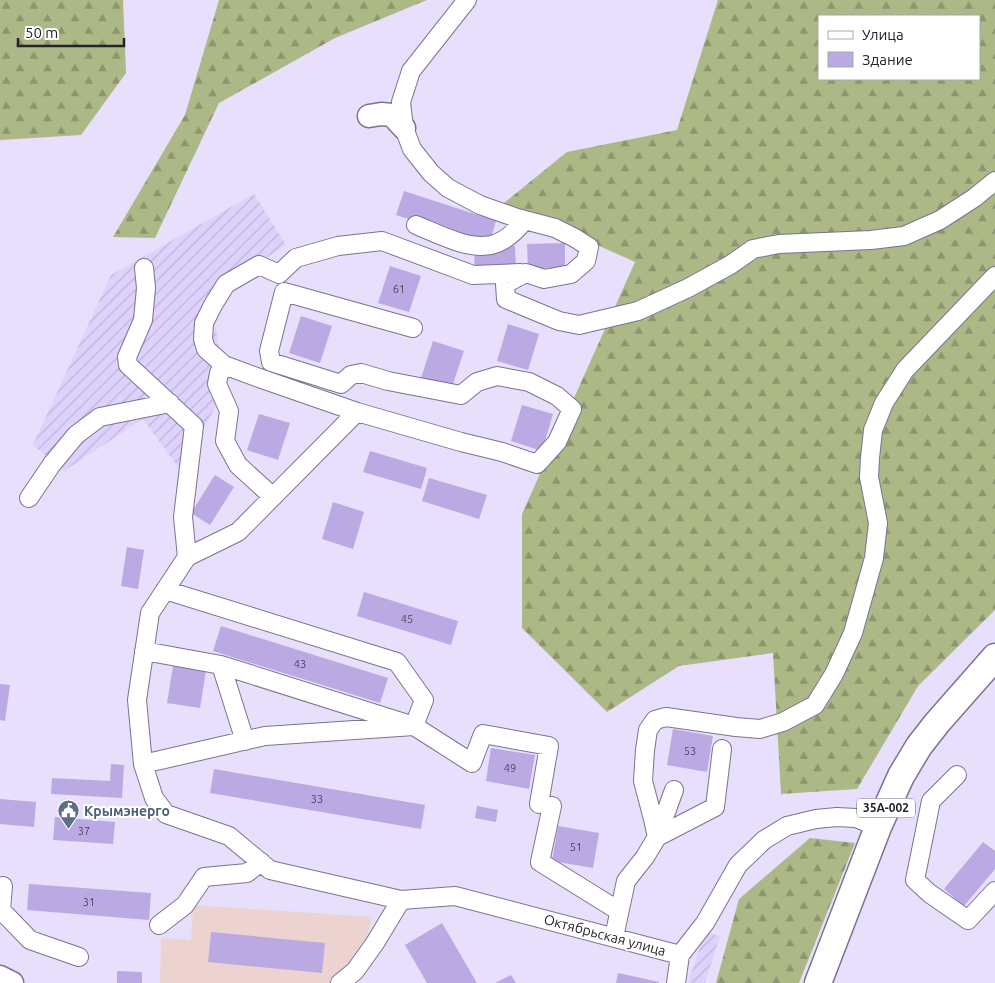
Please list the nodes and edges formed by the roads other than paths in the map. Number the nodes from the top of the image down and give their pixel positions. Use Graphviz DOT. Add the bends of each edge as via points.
graph roads {
  1 [pos="468,0"];
  2 [pos="369,116"];
  3 [pos="404,128"];
  4 [pos="995,181"];
  5 [pos="526,220"];
  6 [pos="416,225"];
  7 [pos="144,268"];
  8 [pos="526,273"];
  9 [pos="279,274"];
  10 [pos="995,276"];
  11 [pos="284,292"];
  12 [pos="412,328"];
  13 [pos="224,365"];
  14 [pos="170,403"];
  15 [pos="357,412"];
  16 [pos="273,497"];
  17 [pos="28,498"];
  18 [pos="187,557"];
  19 [pos="165,590"];
  20 [pos="144,651"];
  21 [pos="995,657"];
  22 [pos="221,665"];
  23 [pos="414,726"];
  24 [pos="245,741"];
  25 [pos="722,749"];
  26 [pos="143,764"];
  27 [pos="957,776"];
  28 [pos="674,790"];
  29 [pos="878,828"];
  30 [pos="656,838"];
  31 [pos="261,862"];
  32 [pos="3,886"];
  33 [pos="995,891"];
  34 [pos="400,900"];
  35 [pos="619,911"];
  36 [pos="159,925"];
  37 [pos="614,937"];
  38 [pos="680,956"];
  39 [pos="79,957"];
  40 [pos="0,978"];
  41 [pos="12,983"];
  42 [pos="340,983"];
  43 [pos="676,983"];
  44 [pos="818,983"];
  1 -- 3 [label="street" via="411,71 401,102"];
  2 -- 3 [label="main road" via="392,115"];
  3 -- 5 [label="street" via="412,149 448,188 480,205"];
  4 -- 8 [label="street" via="940,220 904,236 780,244 753,249 688,288 638,311 579,326 506,299 505,284"];
  5 -- 6 [label="street" via="514,233 490,246 460,243"];
  5 -- 8 [label="street" via="555,228 590,247 586,261 571,274 544,279"];
  7 -- 14 [label="street" via="143,320 127,357 128,365"];
  8 -- 9 [label="street" via="473,275 382,242 338,246 296,258"];
  9 -- 11 [label="street"];
  9 -- 13 [label="street" via="259,264 226,284 213,305 204,323 203,339 206,349"];
  10 -- 30 [label="street" via="906,370 884,403 873,430 869,477 878,524 874,558 853,633 834,674 815,705 783,722 760,729 666,717 655,720 648,730 643,781"];
  11 -- 12 [label="street"];
  11 -- 15 [label="street" via="269,351 271,362 341,384 351,375 361,372 388,381 461,395 477,382 497,376 529,382 557,396 572,409 557,442 537,464"];
  13 -- 15 [label="street"];
  13 -- 16 [label="street" via="217,384 229,411 225,441 238,465"];
  14 -- 17 [label="street" via="100,417 76,436"];
  14 -- 18 [label="street" via="194,426 182,517"];
  15 -- 16 [label="street"];
  16 -- 18 [label="street" via="238,532"];
  18 -- 19 [label="street, Октябрьская улица"];
  19 -- 20 [label="street, Октябрьская улица" via="150,613"];
  19 -- 23 [label="street" via="397,662 424,700"];
  20 -- 22 [label="street"];
  20 -- 26 [label="street, Октябрьская улица" via="137,700"];
  21 -- 29 [label="highway, 35А-002" via="920,746 901,776"];
  22 -- 23 [label="street"];
  22 -- 24 [label="street"];
  23 -- 24 [label="street" via="265,736"];
  23 -- 35 [label="street" via="472,763 483,734 549,746 540,862"];
  24 -- 26 [label="street"];
  25 -- 30 [label="street" via="715,807"];
  26 -- 31 [label="street, Октябрьская улица" via="154,798 166,814 229,836"];
  27 -- 33 [label="street" via="931,801 915,880 968,920"];
  28 -- 30 [label="street"];
  29 -- 38 [label="street, Октябрьская улица" via="856,818 816,819 787,826 764,840 738,865 705,923"];
  29 -- 44 [label="highway, 35А-002"];
  30 -- 35 [label="street" via="626,881"];
  31 -- 34 [label="street, Октябрьская улица" via="270,870"];
  31 -- 36 [label="street" via="247,873 204,877 185,905"];
  32 -- 39 [label="street" via="1,910 30,940"];
  34 -- 37 [label="street, Октябрьская улица" via="455,896"];
  34 -- 42 [label="street" via="376,943 355,971"];
  35 -- 37 [label="street"];
  37 -- 38 [label="street, Октябрьская улица"];
  38 -- 43 [label="street"];
  40 -- 41 [label="main road"];
}
